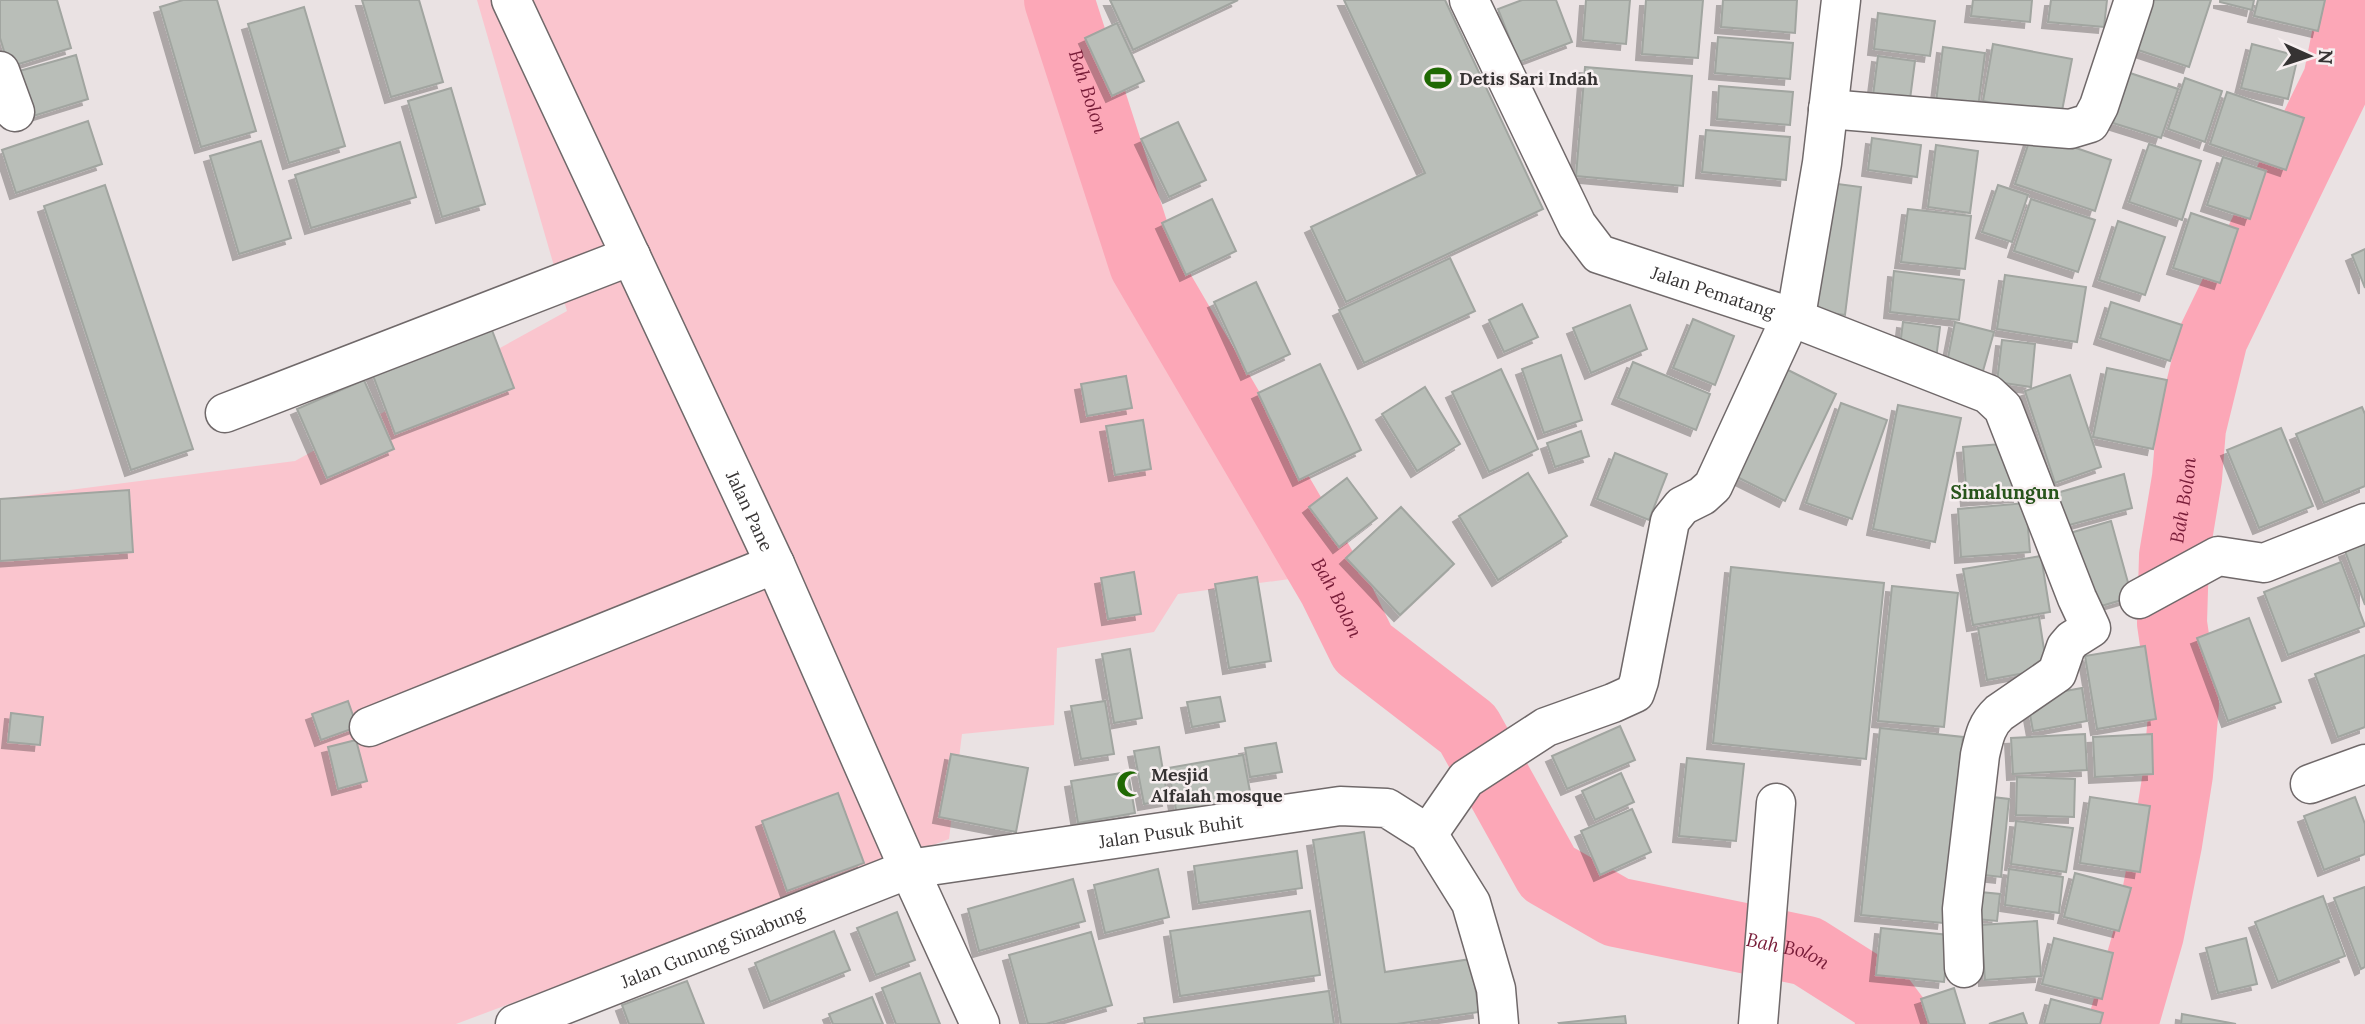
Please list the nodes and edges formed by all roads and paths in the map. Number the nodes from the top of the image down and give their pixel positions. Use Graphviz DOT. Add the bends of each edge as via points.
graph roads {
  1 [pos="511,0"];
  2 [pos="1469,0"];
  3 [pos="1841,0"];
  4 [pos="2134,0"];
  5 [pos="0,71"];
  6 [pos="1828,109"];
  7 [pos="15,112"];
  8 [pos="631,256"];
  9 [pos="1791,317"];
  10 [pos="225,413"];
  11 [pos="2365,523"];
  12 [pos="775,564"];
  13 [pos="2138,599"];
  14 [pos="369,727"];
  15 [pos="2365,764"];
  16 [pos="2310,784"];
  17 [pos="1776,803"];
  18 [pos="1428,834"];
  19 [pos="909,869"];
  20 [pos="1964,968"];
  21 [pos="515,1024"];
  22 [pos="980,1024"];
  23 [pos="1499,1024"];
  24 [pos="1758,1024"];
  1 -- 8 [label="street, Jalan Pane"];
  2 -- 9 [label="street, Jalan Pematang" via="1577,225 1599,254"];
  3 -- 6 [label="street, Jalan Pematang"];
  4 -- 6 [label="street" via="2090,123 2070,129"];
  5 -- 7 [label="street"];
  6 -- 9 [label="street, Jalan Pematang" via="1797,310"];
  8 -- 10 [label="street"];
  8 -- 12 [label="street, Jalan Pane"];
  9 -- 18 [label="street" via="1713,486 1682,506 1670,521 1635,693 1546,727 1466,779"];
  9 -- 20 [label="street" via="1988,394 2004,408 2091,628 2066,647 2057,673 1999,712 1985,732 1962,909"];
  11 -- 13 [label="street" via="2264,563 2218,556"];
  12 -- 14 [label="street"];
  12 -- 19 [label="street, Jalan Pane"];
  15 -- 16 [label="street"];
  17 -- 24 [label="street"];
  18 -- 19 [label="street, Jalan Pusuk Buhit" via="1387,808 1340,806"];
  18 -- 23 [label="street, Jalan Pusuk Buhit" via="1471,903 1496,989"];
  19 -- 21 [label="street, Jalan Gunung Sinabung"];
  19 -- 22 [label="street, Jalan Pane"];
}
